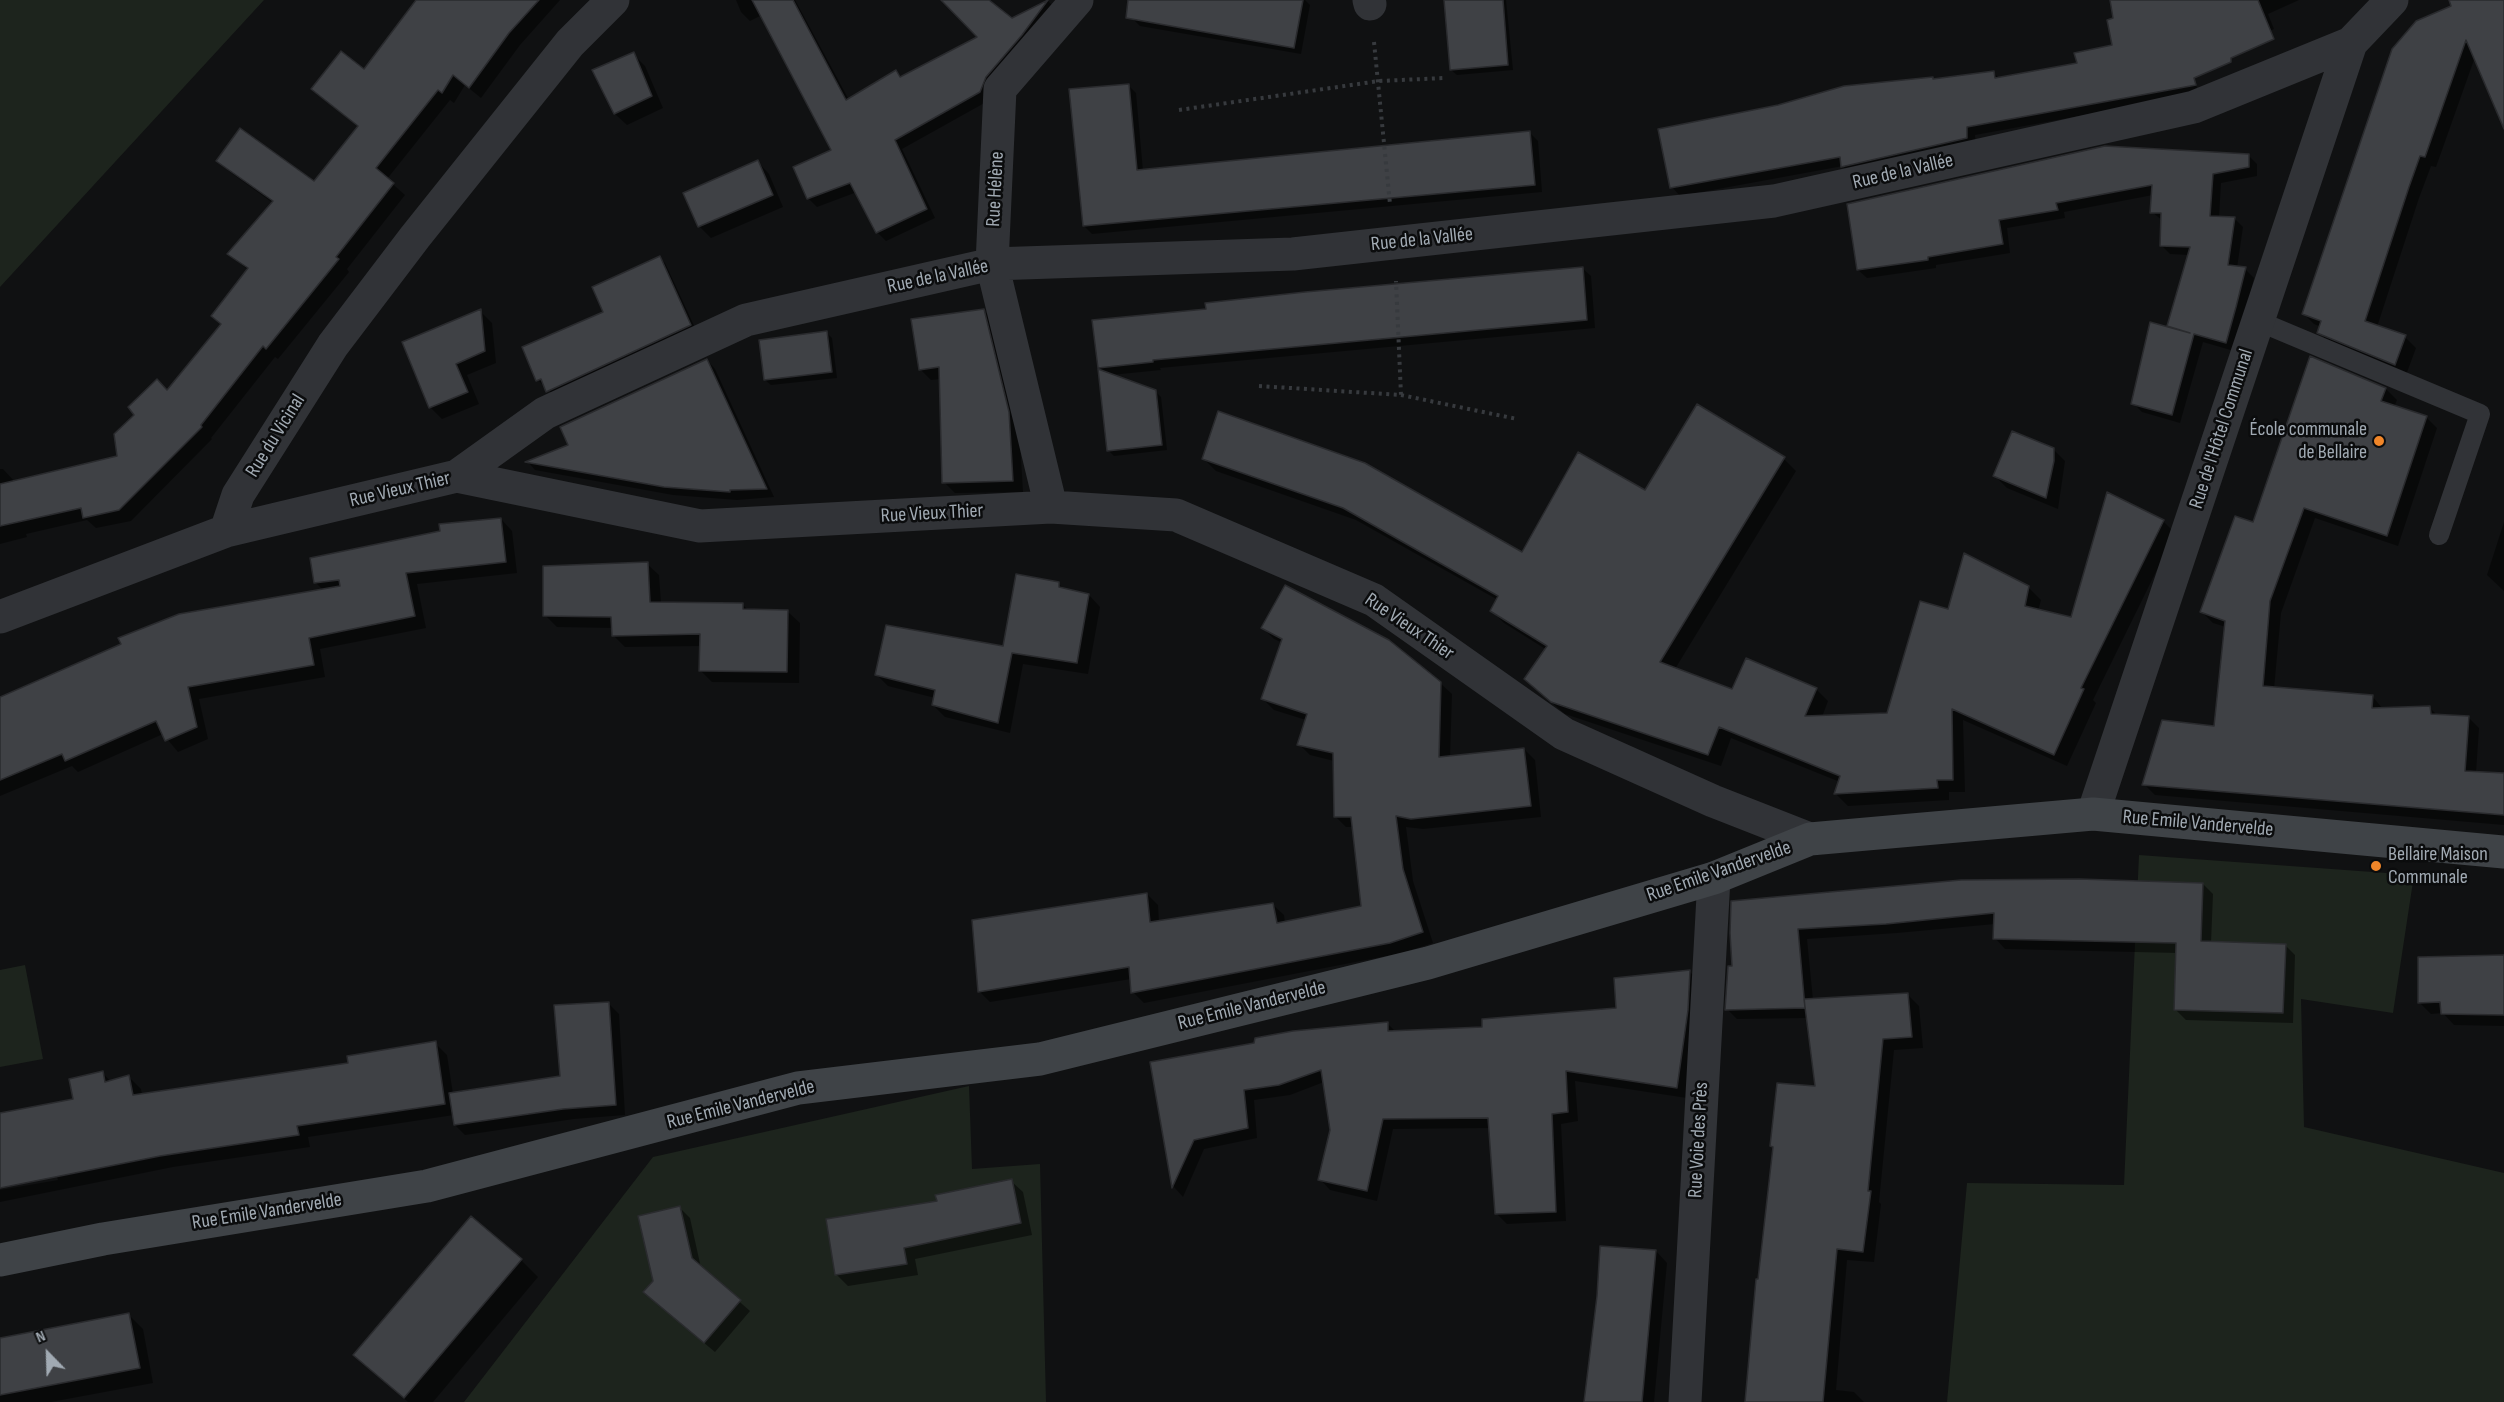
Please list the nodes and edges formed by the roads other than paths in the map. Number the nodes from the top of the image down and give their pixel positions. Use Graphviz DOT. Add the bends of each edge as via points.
graph roads {
  1 [pos="613,0"];
  2 [pos="1077,0"];
  3 [pos="2392,0"];
  4 [pos="2351,43"];
  5 [pos="992,264"];
  6 [pos="2258,321"];
  7 [pos="456,476"];
  8 [pos="1051,507"];
  9 [pos="226,531"];
  10 [pos="2439,535"];
  11 [pos="0,617"];
  12 [pos="2094,814"];
  13 [pos="1810,839"];
  14 [pos="2504,852"];
  15 [pos="1714,878"];
  16 [pos="0,1260"];
  17 [pos="1685,1402"];
  1 -- 9 [label="street, Rue du Vicinal" via="570,43 333,345 238,495"];
  2 -- 5 [label="street, Rue Hélène" via="1000,89"];
  3 -- 4 [label="street, Rue de la Vallée"];
  4 -- 5 [label="street, Rue de la Vallée" via="2194,107 1774,201 1293,254"];
  4 -- 6 [label="street, Rue de l'Hôtel Communal"];
  5 -- 7 [label="street, Rue de la Vallée" via="746,320 545,413"];
  5 -- 8 [label="street, Rue Hélène"];
  6 -- 10 [label="lane" via="2480,414"];
  6 -- 12 [label="street, Rue de l'Hôtel Communal"];
  7 -- 8 [label="street, Rue Vieux Thier" via="700,526"];
  7 -- 9 [label="street, Rue Vieux Thier"];
  8 -- 13 [label="street, Rue Vieux Thier" via="1176,514 1374,600 1564,735"];
  9 -- 11 [label="street, Rue Vieux Thier"];
  12 -- 13 [label="street, Rue Emile Vandervelde"];
  12 -- 14 [label="street, Rue Emile Vandervelde"];
  13 -- 15 [label="street, Rue Emile Vandervelde"];
  15 -- 16 [label="street, Rue Emile Vandervelde" via="1428,963 1040,1059 798,1088 427,1186 103,1239"];
  15 -- 17 [label="street, Rue Voie des Près"];
}
